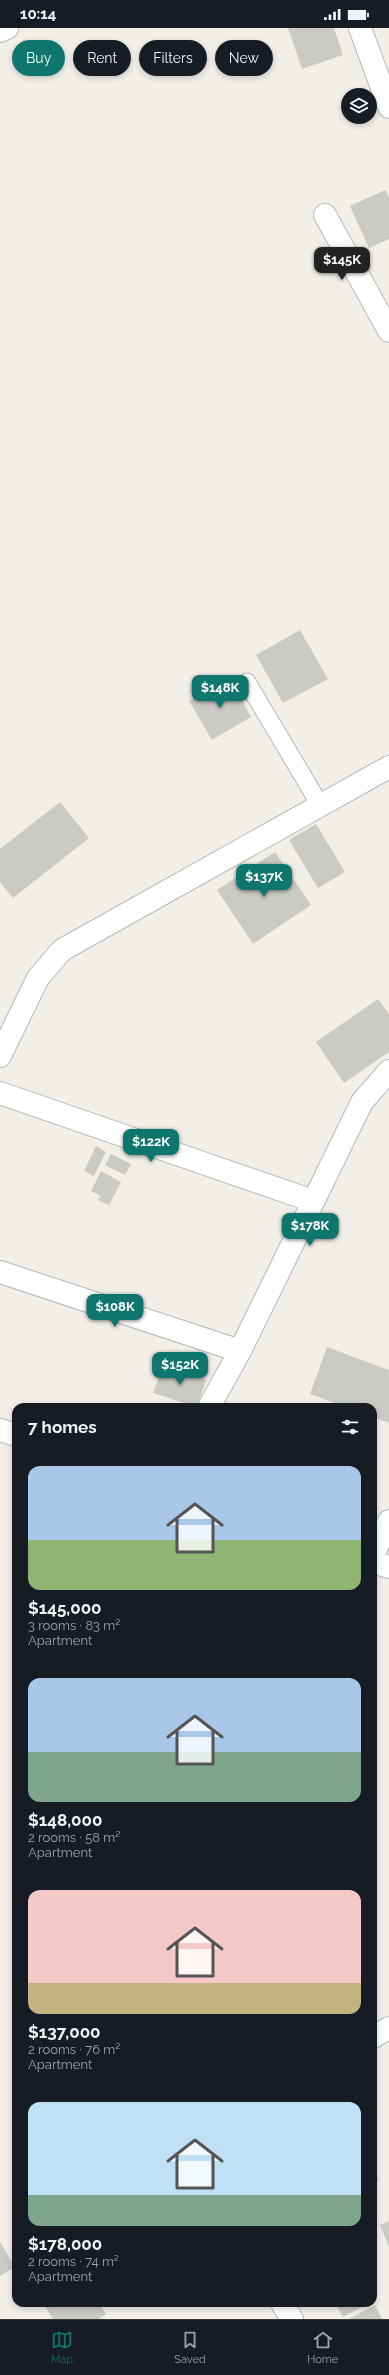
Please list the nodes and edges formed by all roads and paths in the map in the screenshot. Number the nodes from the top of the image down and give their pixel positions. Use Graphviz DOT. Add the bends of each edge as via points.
graph roads {
  1 [pos="7,28"];
  2 [pos="360,28"];
  3 [pos="0,31"];
  4 [pos="389,107"];
  5 [pos="325,215"];
  6 [pos="389,331"];
  7 [pos="247,682"];
  8 [pos="389,767"];
  9 [pos="320,805"];
  10 [pos="0,1056"];
  11 [pos="389,1071"];
  12 [pos="0,1093"];
  13 [pos="313,1202"];
  14 [pos="0,1272"];
  15 [pos="240,1351"];
  16 [pos="211,1403"];
  17 [pos="0,1430"];
  18 [pos="12,1434"];
  19 [pos="389,1521"];
  20 [pos="377,1546"];
  21 [pos="377,1563"];
  22 [pos="389,1567"];
  23 [pos="389,2028"];
  24 [pos="377,2035"];
  25 [pos="284,2307"];
  26 [pos="292,2319"];
  1 -- 3 [label="street"];
  2 -- 4 [label="street"];
  5 -- 6 [label="street"];
  7 -- 9 [label="lane"];
  8 -- 9 [label="street"];
  9 -- 10 [label="street" via="62,950 38,978"];
  11 -- 13 [label="street" via="362,1102"];
  12 -- 13 [label="street"];
  13 -- 15 [label="street"];
  14 -- 15 [label="street"];
  15 -- 16 [label="street"];
  17 -- 18 [label="street"];
  19 -- 20 [label="street"];
  21 -- 22 [label="street"];
  23 -- 24 [label="street"];
  25 -- 26 [label="street"];
}
